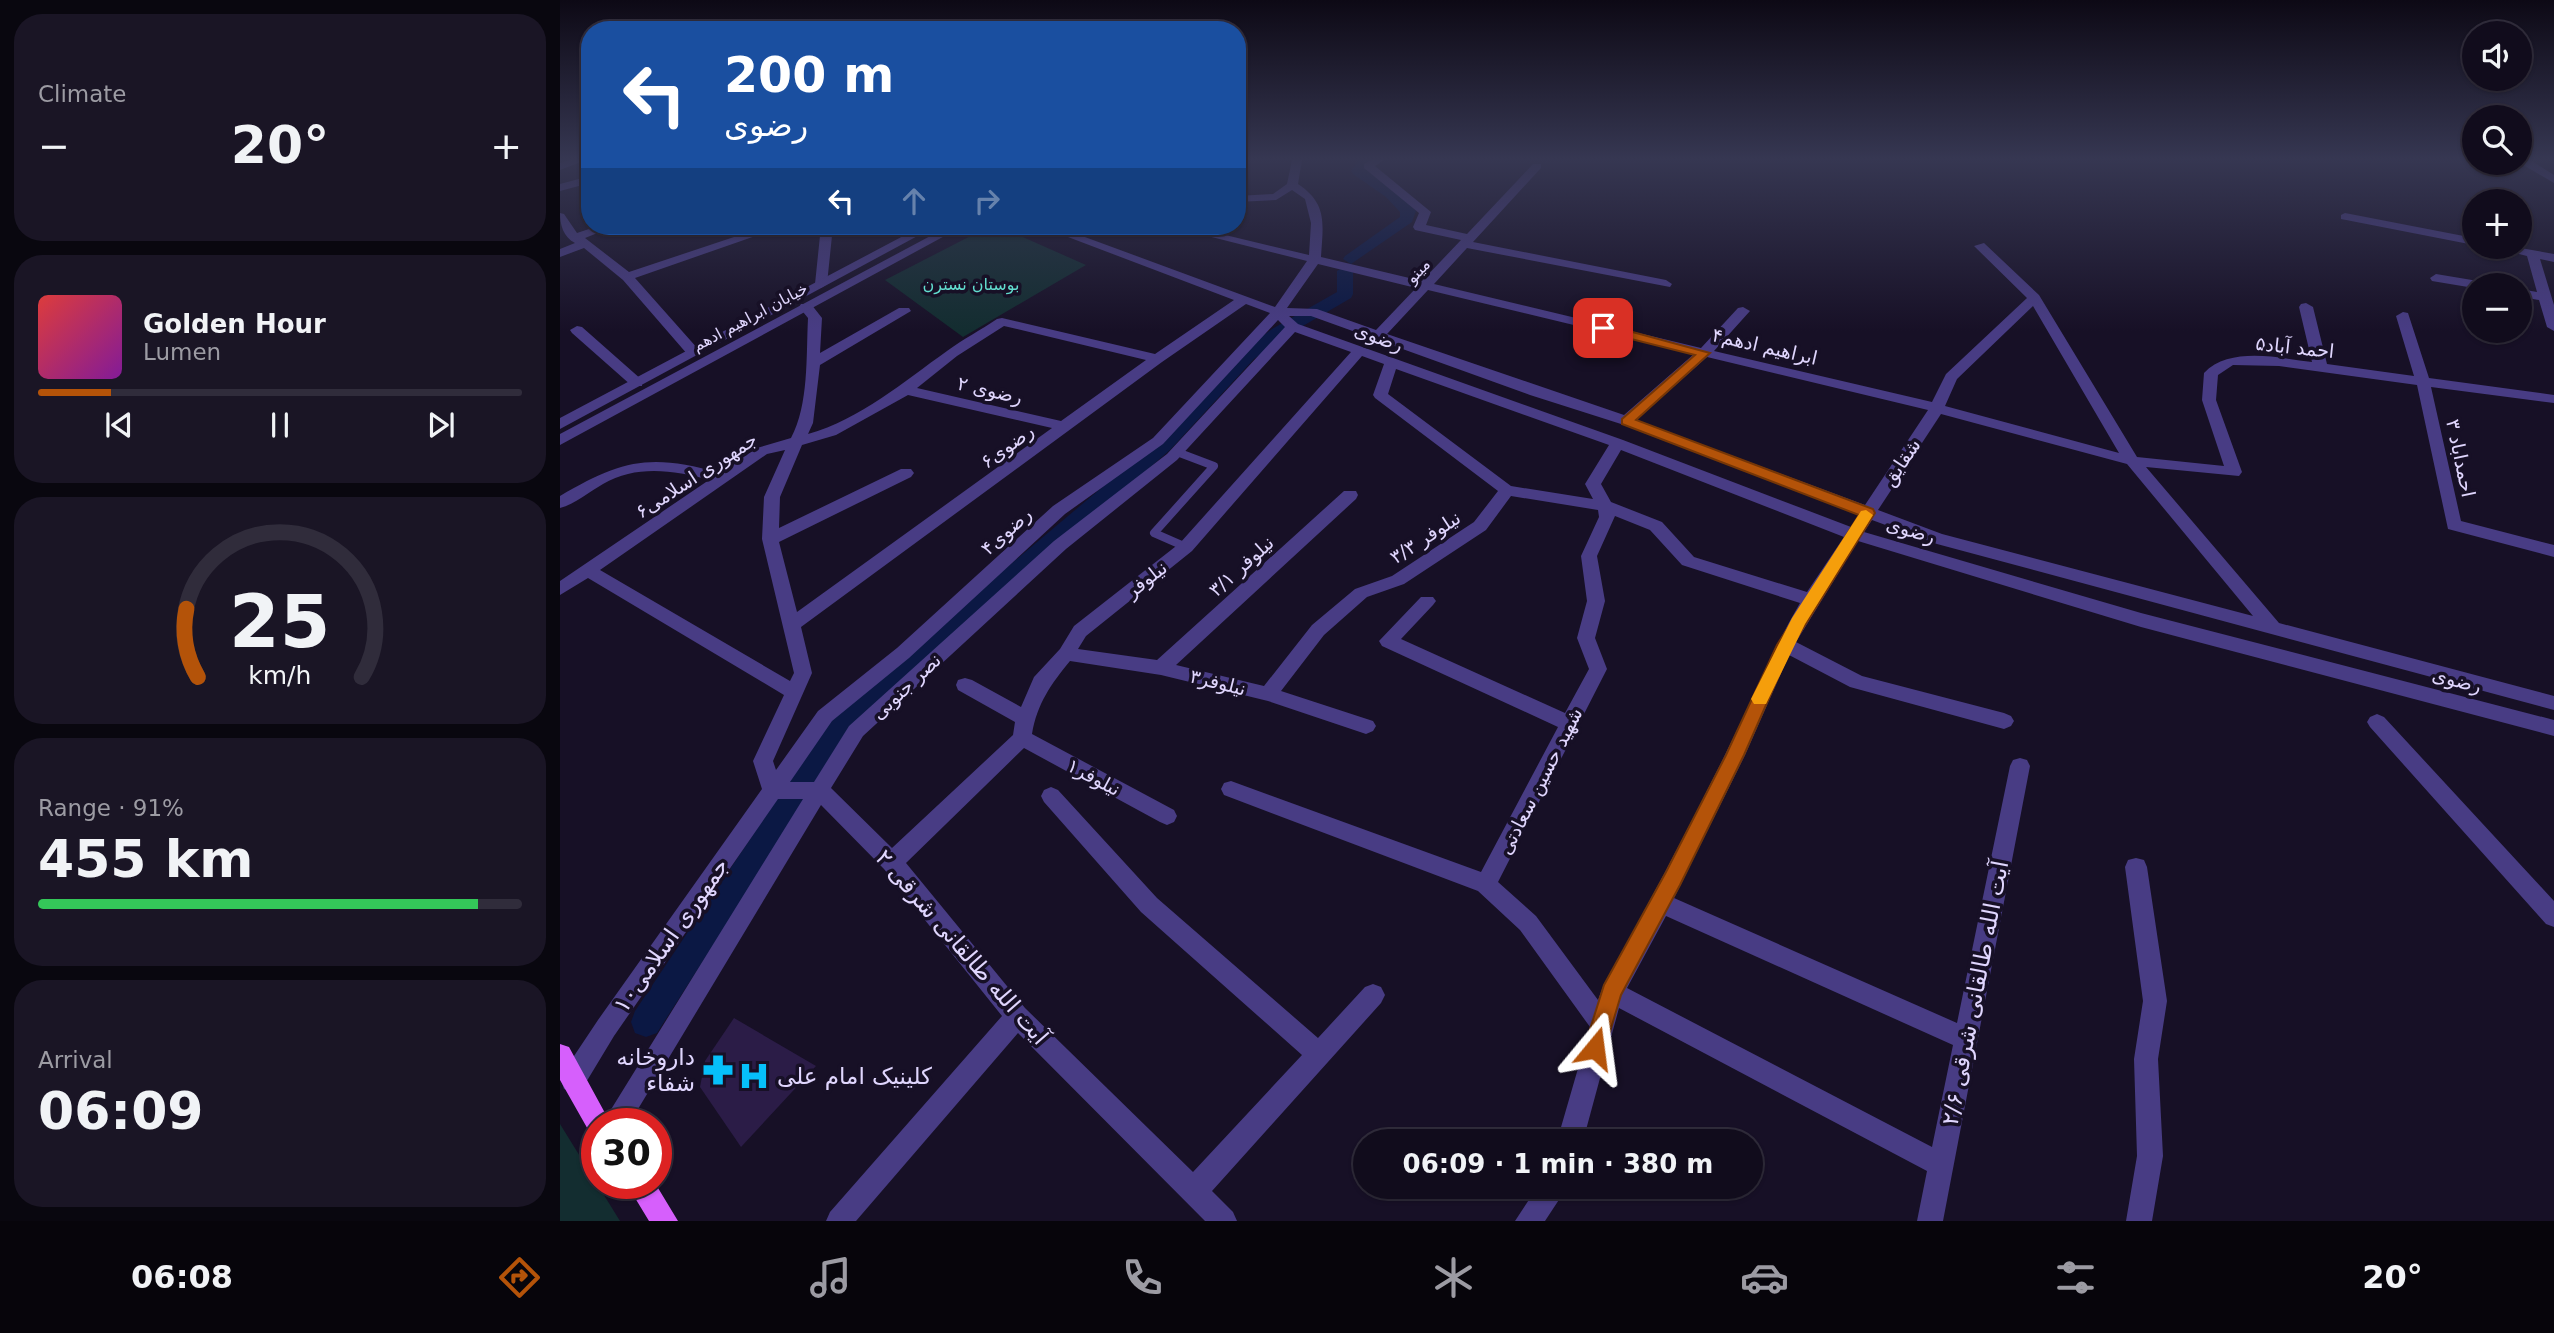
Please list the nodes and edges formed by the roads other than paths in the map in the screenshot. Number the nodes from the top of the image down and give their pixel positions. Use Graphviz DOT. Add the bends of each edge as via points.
graph roads {
  1 [pos="561,217"];
  2 [pos="1316,217"];
  3 [pos="1423,217"];
  4 [pos="1489,217"];
  5 [pos="2345,217"];
  6 [pos="591,235"];
  7 [pos="751,235"];
  8 [pos="826,235"];
  9 [pos="913,235"];
  10 [pos="940,235"];
  11 [pos="1070,235"];
  12 [pos="1212,235"];
  13 [pos="2462,240"];
  14 [pos="579,241"];
  15 [pos="1467,241"];
  16 [pos="1980,246"];
  17 [pos="560,253"];
  18 [pos="2532,254"];
  19 [pos="2554,258"];
  20 [pos="1315,259"];
  21 [pos="627,277"];
  22 [pos="2436,278"];
  23 [pos="2462,282"];
  24 [pos="821,284"];
  25 [pos="1666,284"];
  26 [pos="1427,285"];
  27 [pos="2532,295"];
  28 [pos="2544,297"];
  29 [pos="2034,298"];
  30 [pos="1245,299"];
  31 [pos="806,307"];
  32 [pos="2306,307"];
  33 [pos="904,311"];
  34 [pos="1743,311"];
  35 [pos="1278,312"];
  36 [pos="2403,317"];
  37 [pos="1293,327"];
  38 [pos="2554,327"];
  39 [pos="577,330"];
  40 [pos="1378,336"];
  41 [pos="693,352"];
  42 [pos="1359,352"];
  43 [pos="1704,353"];
  44 [pos="1157,359"];
  45 [pos="813,363"];
  46 [pos="1391,363"];
  47 [pos="2321,369"];
  48 [pos="2423,382"];
  49 [pos="637,383"];
  50 [pos="906,390"];
  51 [pos="1535,392"];
  52 [pos="2554,399"];
  53 [pos="1937,408"];
  54 [pos="1520,409"];
  55 [pos="1626,422"];
  56 [pos="560,424"];
  57 [pos="1066,427"];
  58 [pos="560,440"];
  59 [pos="798,442"];
  60 [pos="1618,443"];
  61 [pos="1177,452"];
  62 [pos="2132,461"];
  63 [pos="906,473"];
  64 [pos="721,478"];
  65 [pos="1507,490"];
  66 [pos="1350,495"];
  67 [pos="560,503"];
  68 [pos="1605,506"];
  69 [pos="1868,513"];
  70 [pos="1853,534"];
  71 [pos="770,539"];
  72 [pos="1186,547"];
  73 [pos="2554,551"];
  74 [pos="588,570"];
  75 [pos="560,589"];
  76 [pos="1811,600"];
  77 [pos="1427,601"];
  78 [pos="792,624"];
  79 [pos="2273,628"];
  80 [pos="1785,645"];
  81 [pos="1066,654"];
  82 [pos="1161,667"];
  83 [pos="965,685"];
  84 [pos="794,692"];
  85 [pos="1268,694"];
  86 [pos="2554,703"];
  87 [pos="2004,721"];
  88 [pos="2376,722"];
  89 [pos="1570,724"];
  90 [pos="1366,726"];
  91 [pos="1023,728"];
  92 [pos="2554,728"];
  93 [pos="2020,766"];
  94 [pos="1231,789"];
  95 [pos="820,790"];
  96 [pos="778,792"];
  97 [pos="1051,796"];
  98 [pos="1167,816"];
  99 [pos="892,862"];
  100 [pos="2136,867"];
  101 [pos="1486,884"];
  102 [pos="1661,903"];
  103 [pos="2554,917"];
  104 [pos="1612,992"];
  105 [pos="1373,996"];
  106 [pos="1017,1016"];
  107 [pos="1602,1024"];
  108 [pos="1965,1038"];
  109 [pos="1319,1055"];
  110 [pos="560,1056"];
  111 [pos="573,1080"];
  112 [pos="590,1108"];
  113 [pos="624,1108"];
  114 [pos="1573,1129"];
  115 [pos="1941,1166"];
  116 [pos="1194,1191"];
  117 [pos="650,1199"];
  118 [pos="1545,1199"];
  119 [pos="665,1221"];
  120 [pos="839,1221"];
  121 [pos="1224,1221"];
  122 [pos="1528,1221"];
  123 [pos="1930,1221"];
  124 [pos="2139,1221"];
  1 -- 14 [label="street"];
  2 -- 20 [label="street"];
  3 -- 15 [label="street" via="1419,226"];
  4 -- 15 [label="street, مینو"];
  5 -- 13 [label="street"];
  6 -- 14 [label="street"];
  7 -- 21 [label="street"];
  8 -- 24 [label="street"];
  9 -- 24 [label="street, خیابان ابراهیم ادهم"];
  10 -- 31 [label="street, خیابان ابراهیم ادهم"];
  11 -- 30 [label="street, رضوی"];
  12 -- 20 [label="street, ابراهیم ادهم۴"];
  14 -- 17 [label="street"];
  14 -- 21 [label="street"];
  15 -- 25 [label="street"];
  15 -- 26 [label="street, مینو"];
  16 -- 29 [label="street"];
  18 -- 19 [label="street"];
  18 -- 28 [label="street"];
  20 -- 26 [label="street, ابراهیم ادهم۴"];
  20 -- 35 [label="street, رضوی۴"];
  21 -- 41 [label="street"];
  22 -- 23 [label="street"];
  24 -- 41 [label="street, خیابان ابراهیم ادهم"];
  26 -- 40 [label="street, مینو"];
  26 -- 43 [label="street, ابراهیم ادهم۴"];
  27 -- 28 [label="street"];
  28 -- 38 [label="street"];
  29 -- 53 [label="street, شقایق" via="1951,377"];
  29 -- 62 [label="street"];
  30 -- 35 [label="street, رضوی"];
  30 -- 44 [label="street, رضوی۶"];
  31 -- 45 [label="street" via="815,318"];
  31 -- 58 [label="street, خیابان ابراهیم ادهم"];
  32 -- 47 [label="street"];
  33 -- 45 [label="street"];
  34 -- 43 [label="street"];
  35 -- 37 [label="street, رضوی"];
  35 -- 40 [label="street, رضوی" via="1312,312"];
  35 -- 96 [label="street, رضوی۴" via="1158,441 1059,510 903,653 825,716"];
  36 -- 48 [label="street"];
  37 -- 42 [label="street, رضوی"];
  37 -- 61 [label="street, نصر جنوبی"];
  39 -- 49 [label="street"];
  40 -- 51 [label="street, رضوی"];
  41 -- 49 [label="street, خیابان ابراهیم ادهم"];
  42 -- 46 [label="street, رضوی"];
  42 -- 72 [label="street, نیلوفر"];
  43 -- 53 [label="street, ابراهیم ادهم۴"];
  43 -- 55 [label="street"];
  44 -- 50 [label="street, جمهوری اسلامی۶" via="1002,322 952,353"];
  44 -- 57 [label="street, رضوی۶"];
  45 -- 59 [label="street" via="806,423"];
  46 -- 54 [label="street, رضوی"];
  46 -- 65 [label="street" via="1380,395"];
  47 -- 48 [label="street, احمد آباد۵"];
  47 -- 62 [label="street, احمد آباد۵" via="2230,361 2211,373 2208,400 2234,472"];
  48 -- 52 [label="street, احمد آباد۵"];
  48 -- 73 [label="street, احمداباد ۳" via="2454,525"];
  49 -- 56 [label="street, خیابان ابراهیم ادهم"];
  50 -- 57 [label="street, رضوی ۲"];
  50 -- 59 [label="street, جمهوری اسلامی۶" via="831,432"];
  51 -- 54 [label="street"];
  51 -- 55 [label="street, رضوی"];
  53 -- 62 [label="street, ابراهیم ادهم۴"];
  53 -- 69 [label="street, شقایق"];
  54 -- 60 [label="street, رضوی"];
  55 -- 69 [label="street, رضوی"];
  57 -- 78 [label="street, رضوی۶"];
  59 -- 64 [label="street, جمهوری اسلامی۶" via="762,451"];
  59 -- 71 [label="street" via="772,498"];
  60 -- 68 [label="street" via="1593,484"];
  60 -- 70 [label="street, رضوی"];
  61 -- 72 [label="lane" via="1214,466 1154,533"];
  61 -- 95 [label="street, نصر جنوبی" via="1060,545 856,732"];
  62 -- 79 [label="street"];
  63 -- 71 [label="street"];
  64 -- 67 [label="street" via="647,466 618,470"];
  64 -- 74 [label="street, جمهوری اسلامی۶"];
  65 -- 68 [label="street"];
  65 -- 85 [label="street, نیلوفر ۳/۳" via="1480,526 1398,580 1361,593 1318,630"];
  66 -- 82 [label="street, نیلوفر ۳/۱"];
  68 -- 76 [label="street" via="1656,526 1688,561"];
  68 -- 89 [label="street, شهید حسین سعادتی" via="1607,517 1590,556 1596,601 1586,638 1598,668"];
  69 -- 70 [label="street, شقایق"];
  69 -- 79 [label="street, رضوی" via="1937,538"];
  70 -- 76 [label="street, شقایق"];
  70 -- 92 [label="street, رضوی" via="2141,620"];
  71 -- 78 [label="street"];
  72 -- 81 [label="street, نیلوفر" via="1080,631"];
  74 -- 75 [label="street, جمهوری اسلامی۶"];
  74 -- 84 [label="street"];
  76 -- 80 [label="street, شقایق"];
  77 -- 89 [label="street" via="1388,641"];
  78 -- 84 [label="street" via="803,673"];
  79 -- 86 [label="street, رضوی"];
  80 -- 87 [label="street" via="1857,682"];
  80 -- 102 [label="street, شقایق"];
  81 -- 82 [label="street, نیلوفر۳"];
  81 -- 91 [label="street, نیلوفر" via="1041,682"];
  82 -- 85 [label="street, نیلوفر۳"];
  83 -- 91 [label="street, نیلوفر۱"];
  84 -- 96 [label="street" via="763,761"];
  85 -- 90 [label="street, نیلوفر۳"];
  88 -- 103 [label="street"];
  89 -- 101 [label="street, شهید حسین سعادتی"];
  91 -- 98 [label="street, نیلوفر۱"];
  91 -- 99 [label="street, نیلوفر"];
  93 -- 108 [label="street, آیت الله طالقانی شرقی ۲/۶"];
  94 -- 101 [label="street"];
  95 -- 96 [label="street"];
  95 -- 99 [label="street, آیت الله طالقانی شرقی ۲"];
  95 -- 113 [label="street, نصر جنوبی"];
  96 -- 111 [label="street, جمهوری اسلامی۱۰"];
  97 -- 109 [label="street" via="1149,905"];
  99 -- 106 [label="street, آیت الله طالقانی شرقی ۲"];
  100 -- 124 [label="street" via="2155,1001 2146,1059 2150,1156"];
  101 -- 107 [label="street" via="1528,923"];
  102 -- 104 [label="street, شقایق"];
  102 -- 108 [label="street"];
  104 -- 107 [label="street, شقایق"];
  104 -- 115 [label="street"];
  105 -- 109 [label="street"];
  106 -- 116 [label="street, آیت الله طالقانی شرقی ۲"];
  106 -- 120 [label="street"];
  107 -- 114 [label="street, شقایق"];
  108 -- 115 [label="street, آیت الله طالقانی شرقی ۲/۶"];
  109 -- 116 [label="street"];
  110 -- 111 [label="main road"];
  111 -- 112 [label="main road"];
  115 -- 123 [label="street, آیت الله طالقانی شرقی ۲/۶"];
  116 -- 121 [label="street, آیت الله طالقانی شرقی ۲"];
  117 -- 119 [label="main road"];
  118 -- 122 [label="street"];
}
